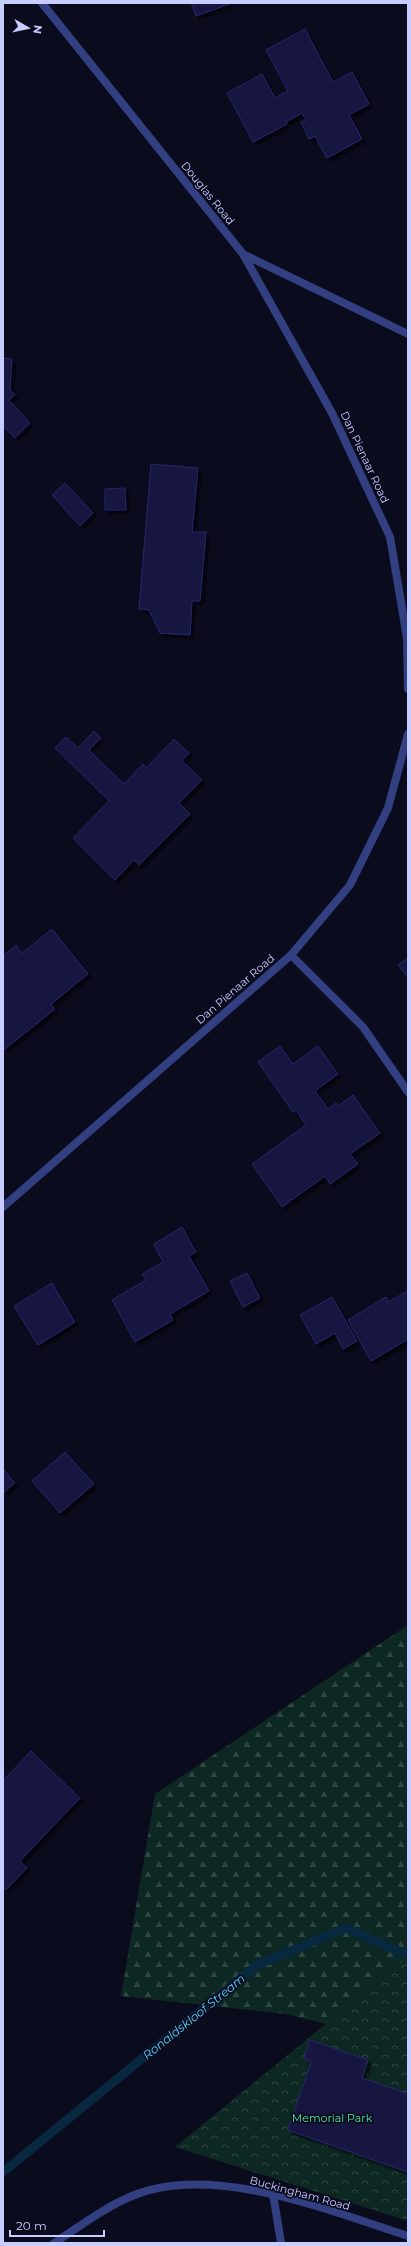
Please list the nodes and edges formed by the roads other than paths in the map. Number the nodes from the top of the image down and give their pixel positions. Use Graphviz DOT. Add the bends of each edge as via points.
graph roads {
  1 [pos="42,3"];
  2 [pos="243,254"];
  3 [pos="408,334"];
  4 [pos="408,689"];
  5 [pos="408,734"];
  6 [pos="291,955"];
  7 [pos="408,1092"];
  8 [pos="3,1207"];
  9 [pos="273,2194"];
  10 [pos="408,2236"];
  11 [pos="54,2243"];
  12 [pos="281,2243"];
  1 -- 2 [label="street, Douglas Road"];
  2 -- 3 [label="street, Douglas Road"];
  2 -- 4 [label="street, Dan Pienaar Road" via="332,413 390,537 407,638"];
  5 -- 6 [label="street, Dan Pienaar Road" via="388,808 350,885"];
  6 -- 7 [label="street" via="363,1027"];
  6 -- 8 [label="street, Dan Pienaar Road"];
  9 -- 10 [label="street, Buckingham Road"];
  9 -- 11 [label="street, Buckingham Road" via="234,2186 196,2183 162,2186 132,2196"];
  9 -- 12 [label="street"];
}
